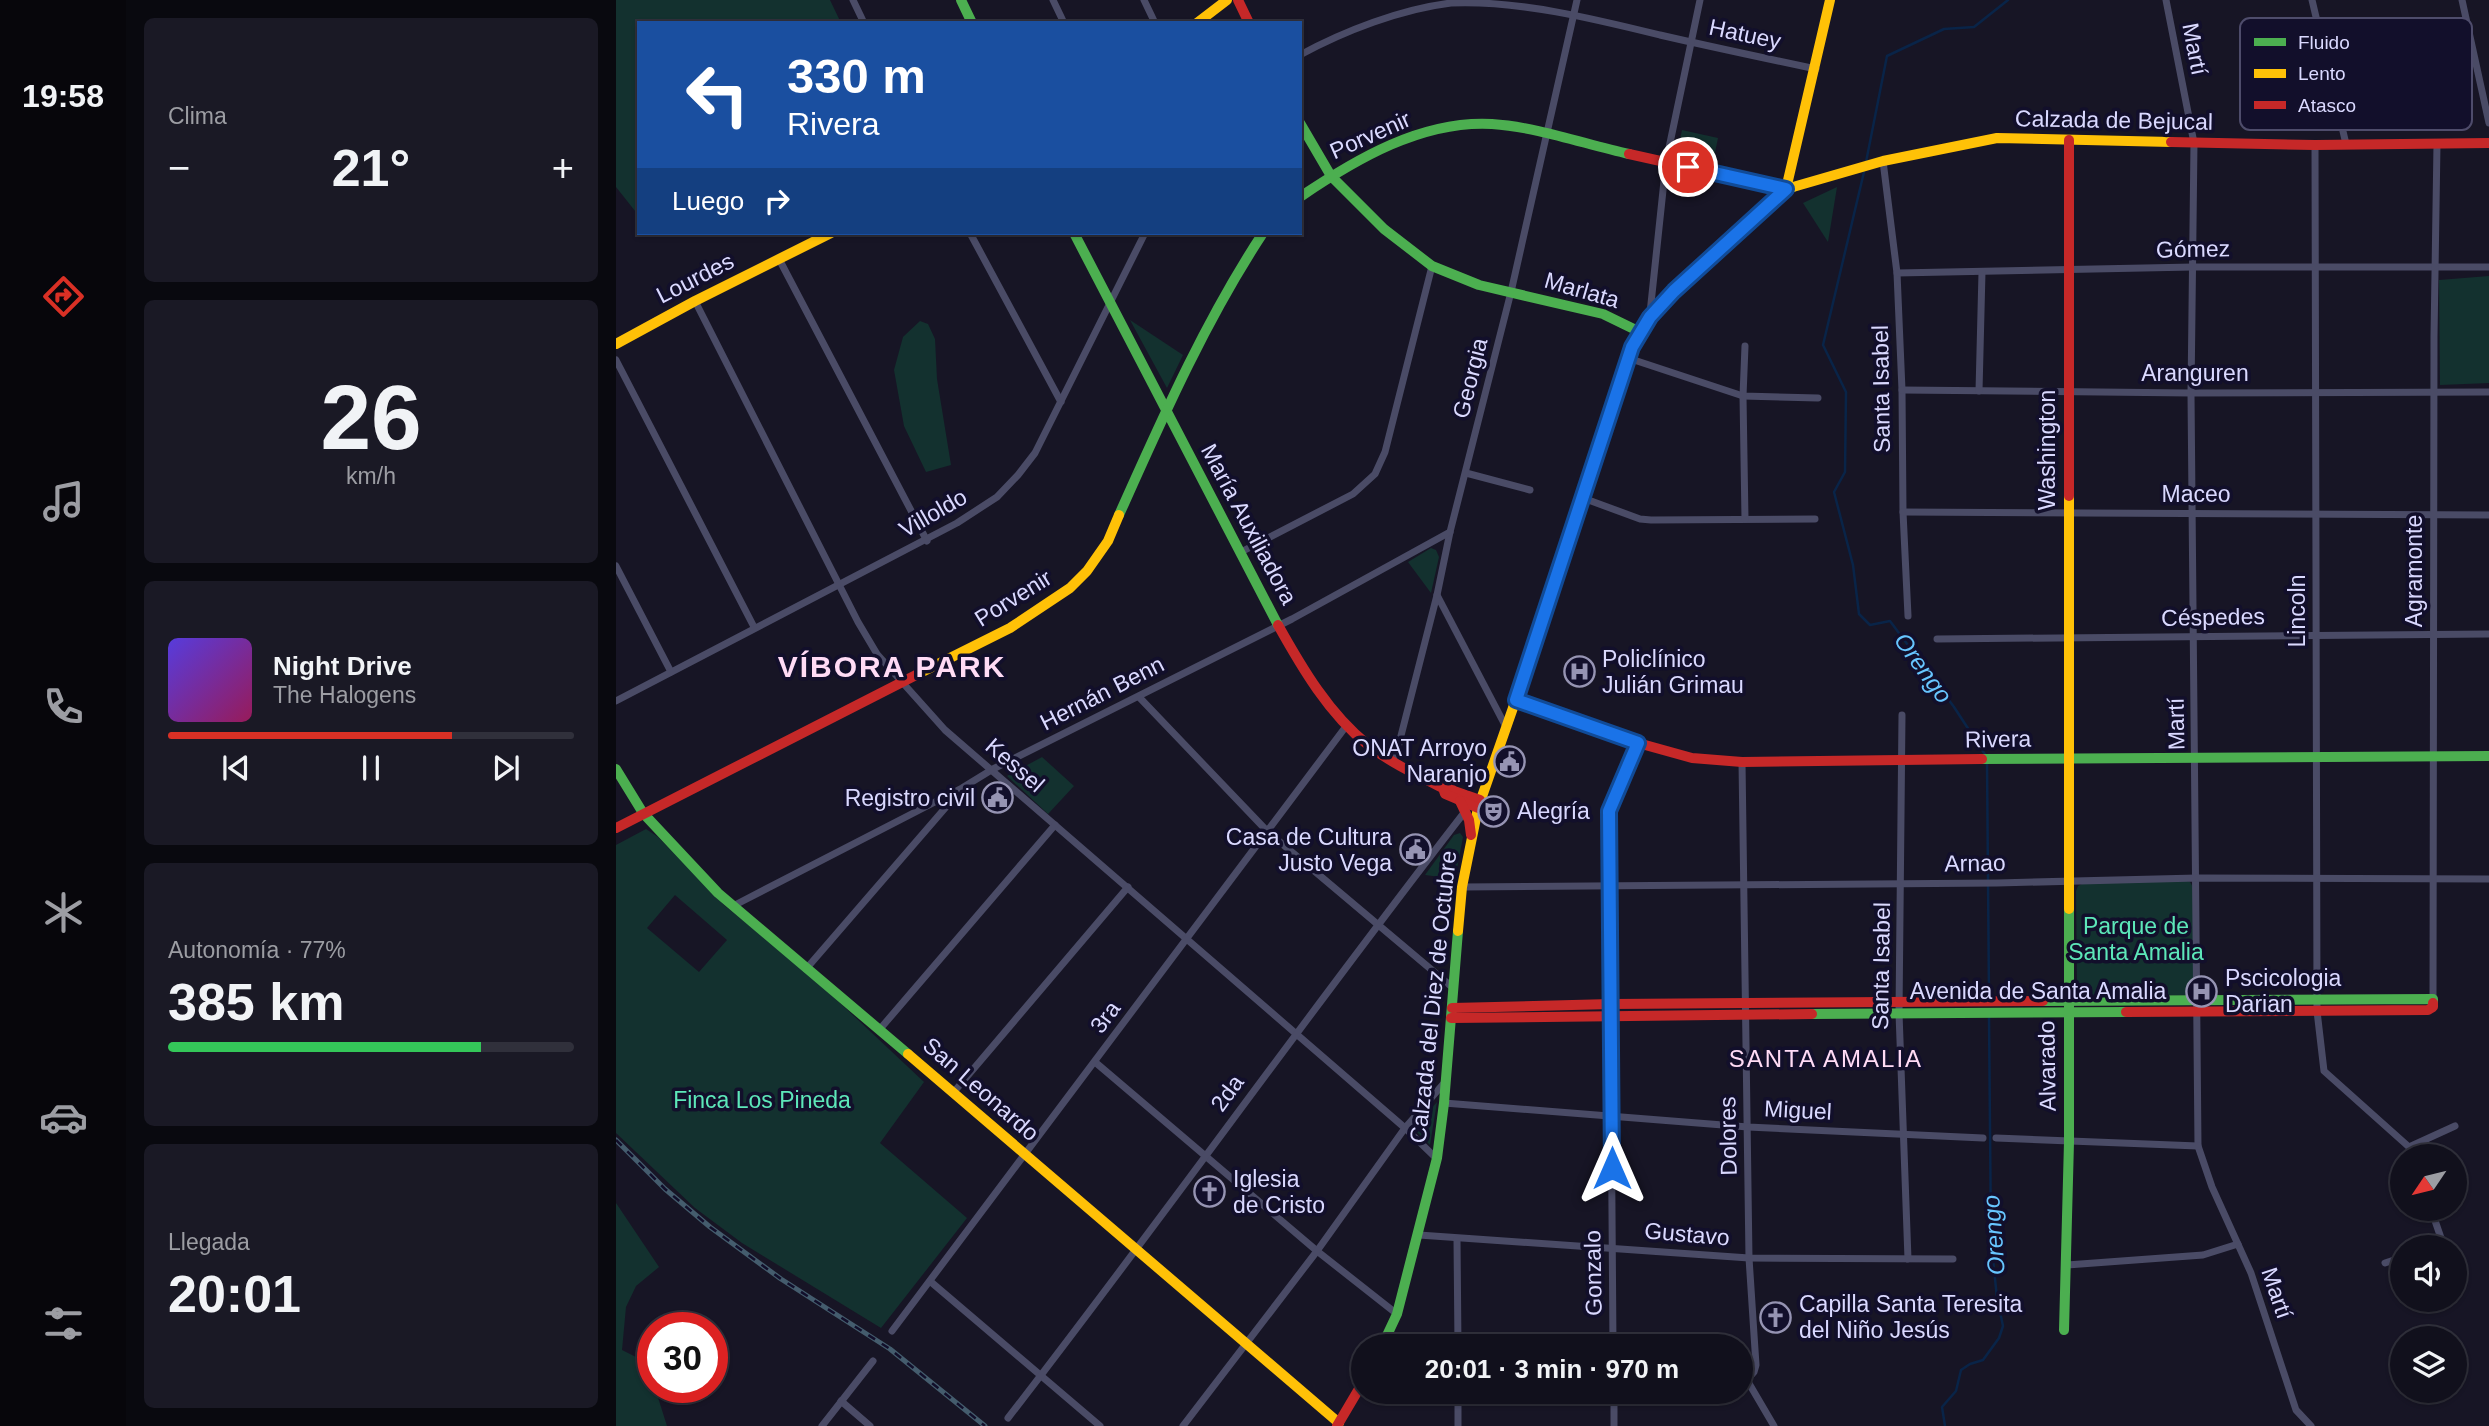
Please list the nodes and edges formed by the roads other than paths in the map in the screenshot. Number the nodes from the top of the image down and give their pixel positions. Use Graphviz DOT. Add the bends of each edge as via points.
graph roads {
  1 [pos="853,0"];
  2 [pos="961,0"];
  3 [pos="1053,0"];
  4 [pos="1144,0"];
  5 [pos="1227,0"];
  6 [pos="1238,0"];
  7 [pos="1577,0"];
  8 [pos="1700,0"];
  9 [pos="1830,0"];
  10 [pos="2166,0"];
  11 [pos="2312,0"];
  12 [pos="2462,0"];
  13 [pos="1450,1"];
  14 [pos="1574,13"];
  15 [pos="2316,18"];
  16 [pos="2466,18"];
  17 [pos="863,21"];
  18 [pos="971,21"];
  19 [pos="1063,21"];
  20 [pos="1154,21"];
  21 [pos="1200,21"];
  22 [pos="1249,21"];
  23 [pos="1692,42"];
  24 [pos="2472,46"];
  25 [pos="1302,54"];
  26 [pos="1816,69"];
  27 [pos="2489,123"];
  28 [pos="1302,125"];
  29 [pos="2343,130"];
  30 [pos="1547,135"];
  31 [pos="2069,140"];
  32 [pos="2193,143"];
  33 [pos="2489,143"];
  34 [pos="2346,144"];
  35 [pos="2437,144"];
  36 [pos="2315,145"];
  37 [pos="1795,158"];
  38 [pos="1666,162"];
  39 [pos="1880,162"];
  40 [pos="1331,176"];
  41 [pos="1820,177"];
  42 [pos="1786,189"];
  43 [pos="1302,196"];
  44 [pos="827,235"];
  45 [pos="971,235"];
  46 [pos="1075,235"];
  47 [pos="1144,235"];
  48 [pos="1262,235"];
  49 [pos="779,259"];
  50 [pos="1432,266"];
  51 [pos="2193,267"];
  52 [pos="2316,267"];
  53 [pos="2489,267"];
  54 [pos="2434,268"];
  55 [pos="2068,271"];
  56 [pos="1982,272"];
  57 [pos="1897,273"];
  58 [pos="1511,292"];
  59 [pos="695,301"];
  60 [pos="1111,305"];
  61 [pos="1650,317"];
  62 [pos="1640,332"];
  63 [pos="616,344"];
  64 [pos="1745,346"];
  65 [pos="1628,358"];
  66 [pos="616,359"];
  67 [pos="1902,390"];
  68 [pos="1979,391"];
  69 [pos="2068,392"];
  70 [pos="2316,392"];
  71 [pos="2434,392"];
  72 [pos="2489,392"];
  73 [pos="2191,393"];
  74 [pos="1743,396"];
  75 [pos="1818,398"];
  76 [pos="1061,402"];
  77 [pos="1166,411"];
  78 [pos="1466,473"];
  79 [pos="1530,490"];
  80 [pos="1583,498"];
  81 [pos="1903,512"];
  82 [pos="2068,513"];
  83 [pos="2316,513"];
  84 [pos="2193,514"];
  85 [pos="2434,514"];
  86 [pos="2489,515"];
  87 [pos="1745,519"];
  88 [pos="1815,519"];
  89 [pos="1450,532"];
  90 [pos="927,541"];
  91 [pos="1241,552"];
  92 [pos="616,566"];
  93 [pos="838,586"];
  94 [pos="1437,595"];
  95 [pos="1908,616"];
  96 [pos="1279,625"];
  97 [pos="754,627"];
  98 [pos="2489,634"];
  99 [pos="2316,635"];
  100 [pos="2433,635"];
  101 [pos="2194,636"];
  102 [pos="1937,639"];
  103 [pos="2068,639"];
  104 [pos="671,672"];
  105 [pos="901,682"];
  106 [pos="1139,697"];
  107 [pos="1516,700"];
  108 [pos="616,701"];
  109 [pos="1902,715"];
  110 [pos="1347,725"];
  111 [pos="1507,728"];
  112 [pos="1638,743"];
  113 [pos="2315,754"];
  114 [pos="2196,755"];
  115 [pos="2434,755"];
  116 [pos="2489,756"];
  117 [pos="2068,760"];
  118 [pos="1901,761"];
  119 [pos="1742,762"];
  120 [pos="1394,763"];
  121 [pos="616,769"];
  122 [pos="993,769"];
  123 [pos="962,788"];
  124 [pos="1443,788"];
  125 [pos="1474,804"];
  126 [pos="643,813"];
  127 [pos="1055,825"];
  128 [pos="616,828"];
  129 [pos="1268,832"];
  130 [pos="2197,878"];
  131 [pos="2317,879"];
  132 [pos="2433,879"];
  133 [pos="2489,879"];
  134 [pos="2069,880"];
  135 [pos="1902,883"];
  136 [pos="1609,885"];
  137 [pos="1745,885"];
  138 [pos="1128,887"];
  139 [pos="1462,887"];
  140 [pos="733,906"];
  141 [pos="1377,925"];
  142 [pos="1187,938"];
  143 [pos="806,969"];
  144 [pos="1452,987"];
  145 [pos="2433,999"];
  146 [pos="2317,1005"];
  147 [pos="2197,1006"];
  148 [pos="2068,1007"];
  149 [pos="1899,1008"];
  150 [pos="1746,1009"];
  151 [pos="1611,1010"];
  152 [pos="1451,1013"];
  153 [pos="880,1028"];
  154 [pos="1296,1035"];
  155 [pos="1096,1062"];
  156 [pos="1445,1082"];
  157 [pos="953,1093"];
  158 [pos="1444,1103"];
  159 [pos="1612,1115"];
  160 [pos="2455,1126"];
  161 [pos="1748,1127"];
  162 [pos="1405,1128"];
  163 [pos="1904,1134"];
  164 [pos="1983,1138"];
  165 [pos="1996,1139"];
  166 [pos="2069,1142"];
  167 [pos="2406,1144"];
  168 [pos="2416,1144"];
  169 [pos="2198,1146"];
  170 [pos="1024,1155"];
  171 [pos="1207,1156"];
  172 [pos="1437,1158"];
  173 [pos="1419,1235"];
  174 [pos="1457,1238"];
  175 [pos="2238,1244"];
  176 [pos="1611,1247"];
  177 [pos="1135,1250"];
  178 [pos="1317,1251"];
  179 [pos="1749,1258"];
  180 [pos="1908,1259"];
  181 [pos="1953,1259"];
  182 [pos="2390,1261"];
  183 [pos="2385,1263"];
  184 [pos="2067,1265"];
  185 [pos="931,1282"];
  186 [pos="1397,1314"];
  187 [pos="2064,1330"];
  188 [pos="892,1331"];
  189 [pos="1388,1334"];
  190 [pos="1458,1334"];
  191 [pos="1613,1334"];
  192 [pos="1246,1345"];
  193 [pos="873,1361"];
  194 [pos="1753,1373"];
  195 [pos="1041,1376"];
  196 [pos="1753,1394"];
  197 [pos="841,1402"];
  198 [pos="1351,1402"];
  199 [pos="1458,1404"];
  200 [pos="1614,1404"];
  201 [pos="1009,1418"];
  202 [pos="1338,1424"];
  203 [pos="822,1426"];
  204 [pos="870,1426"];
  205 [pos="1100,1426"];
  206 [pos="1183,1426"];
  207 [pos="1458,1426"];
  208 [pos="1614,1426"];
  209 [pos="1774,1426"];
  210 [pos="2311,1426"];
  1 -- 17 [label="street"];
  2 -- 18 [label="street"];
  3 -- 19 [label="street"];
  4 -- 20 [label="street"];
  5 -- 21 [label="street"];
  6 -- 22 [label="street"];
  7 -- 14 [label="street, Georgia"];
  8 -- 23 [label="street"];
  9 -- 26 [label="street"];
  10 -- 32 [label="street, Martí"];
  11 -- 15 [label="street"];
  12 -- 16 [label="street"];
  13 -- 14 [label="street, Hatuey"];
  13 -- 25 [label="street, Hatuey" via="1347,32"];
  14 -- 23 [label="street, Hatuey"];
  14 -- 30 [label="street, Georgia"];
  23 -- 26 [label="street, Hatuey"];
  23 -- 38 [label="street"];
  24 -- 27 [label="street"];
  26 -- 37 [label="street"];
  28 -- 40 [label="street, Marlata"];
  29 -- 34 [label="street"];
  30 -- 38 [label="street, Porvenir"];
  30 -- 40 [label="street, Porvenir" via="1481,124 1429,132 1385,147"];
  30 -- 58 [label="street, Georgia"];
  31 -- 32 [label="street, Calzada de Bejucal"];
  31 -- 39 [label="street, Calzada de Bejucal" via="1997,138"];
  31 -- 55 [label="street, Washington"];
  32 -- 36 [label="street, Calzada de Bejucal"];
  32 -- 51 [label="street, Martí"];
  33 -- 35 [label="street, Calzada de Bejucal"];
  34 -- 35 [label="street, Calzada de Bejucal"];
  34 -- 36 [label="street, Calzada de Bejucal"];
  35 -- 54 [label="street, Agramonte"];
  36 -- 52 [label="street, Lincoln"];
  37 -- 41 [label="street" via="1803,174"];
  37 -- 42 [label="street"];
  38 -- 42 [label="street, Porvenir"];
  38 -- 61 [label="street"];
  39 -- 41 [label="street, Calzada de Bejucal"];
  39 -- 57 [label="street, Santa Isabel"];
  40 -- 43 [label="street, Porvenir"];
  40 -- 50 [label="street, Marlata" via="1384,229"];
  41 -- 42 [label="street, Calzada de Bejucal"];
  42 -- 61 [label="street, Calzada del Diez de Octubre"];
  44 -- 49 [label="street, Lourdes"];
  45 -- 76 [label="street"];
  46 -- 60 [label="street, María Auxiliadora"];
  47 -- 60 [label="street, Villoldo"];
  48 -- 77 [label="street, Porvenir"];
  49 -- 59 [label="street, Lourdes"];
  49 -- 90 [label="street"];
  50 -- 58 [label="street, Marlata"];
  50 -- 91 [label="street" via="1385,452 1375,474 1344,499"];
  51 -- 52 [label="street, Gómez"];
  51 -- 55 [label="street, Gómez"];
  51 -- 73 [label="street, Martí"];
  52 -- 54 [label="street, Gómez"];
  52 -- 70 [label="street, Lincoln"];
  53 -- 54 [label="street, Gómez"];
  54 -- 71 [label="street, Agramonte"];
  55 -- 56 [label="street, Gómez"];
  55 -- 69 [label="street, Washington"];
  56 -- 57 [label="street, Gómez"];
  56 -- 68 [label="street"];
  57 -- 67 [label="street, Santa Isabel"];
  58 -- 62 [label="street, Marlata" via="1603,314"];
  58 -- 78 [label="street, Georgia"];
  59 -- 63 [label="street, Lourdes"];
  59 -- 93 [label="street, Kessel"];
  60 -- 76 [label="street, Villoldo"];
  60 -- 77 [label="street, María Auxiliadora"];
  61 -- 62 [label="street, Calzada del Diez de Octubre"];
  62 -- 65 [label="street, Calzada del Diez de Octubre"];
  64 -- 74 [label="street"];
  65 -- 74 [label="street"];
  65 -- 80 [label="street, Calzada del Diez de Octubre"];
  66 -- 97 [label="street"];
  67 -- 68 [label="street, Aranguren"];
  67 -- 81 [label="street, Santa Isabel"];
  68 -- 69 [label="street, Aranguren"];
  69 -- 73 [label="street, Aranguren"];
  69 -- 82 [label="street, Washington"];
  70 -- 71 [label="street, Aranguren"];
  70 -- 73 [label="street, Aranguren"];
  70 -- 83 [label="street, Lincoln"];
  71 -- 72 [label="street, Aranguren"];
  71 -- 85 [label="street, Agramonte"];
  73 -- 84 [label="street, Martí"];
  74 -- 75 [label="street"];
  74 -- 87 [label="street"];
  76 -- 90 [label="street, Villoldo" via="1035,453 997,497"];
  77 -- 91 [label="street, María Auxiliadora"];
  77 -- 105 [label="street, Porvenir" via="1108,541 1087,571 1010,628"];
  78 -- 79 [label="street"];
  78 -- 89 [label="street, Georgia"];
  80 -- 87 [label="street" via="1640,519"];
  80 -- 107 [label="street, Calzada del Diez de Octubre"];
  81 -- 82 [label="street, Maceo"];
  81 -- 95 [label="street, Santa Isabel"];
  82 -- 84 [label="street, Maceo"];
  82 -- 103 [label="street, Washington"];
  83 -- 84 [label="street, Maceo"];
  83 -- 85 [label="street, Maceo"];
  83 -- 99 [label="street, Lincoln"];
  84 -- 101 [label="street, Martí"];
  85 -- 86 [label="street, Maceo"];
  85 -- 100 [label="street, Agramonte"];
  87 -- 88 [label="street"];
  89 -- 94 [label="street, Georgia"];
  89 -- 96 [label="street, Hernán Benn"];
  90 -- 93 [label="street, Villoldo"];
  91 -- 96 [label="street, María Auxiliadora"];
  92 -- 104 [label="street"];
  93 -- 97 [label="street, Villoldo"];
  93 -- 105 [label="street, Kessel" via="877,654"];
  94 -- 111 [label="street"];
  94 -- 120 [label="street, Georgia"];
  96 -- 106 [label="street, Hernán Benn"];
  96 -- 110 [label="street, María Auxiliadora" via="1310,678"];
  97 -- 104 [label="street, Villoldo"];
  98 -- 100 [label="street, Céspedes"];
  99 -- 100 [label="street, Céspedes"];
  99 -- 101 [label="street, Céspedes"];
  99 -- 113 [label="street, Lincoln"];
  100 -- 115 [label="street, Agramonte"];
  101 -- 103 [label="street, Céspedes"];
  101 -- 114 [label="street, Martí"];
  102 -- 103 [label="street, Céspedes"];
  103 -- 117 [label="street, Washington"];
  104 -- 108 [label="street, Villoldo"];
  105 -- 122 [label="street, Kessel" via="945,730"];
  105 -- 126 [label="street, Porvenir"];
  106 -- 122 [label="street, Hernán Benn"];
  106 -- 129 [label="street"];
  107 -- 111 [label="street, Calzada del Diez de Octubre"];
  107 -- 112 [label="street, Rivera"];
  109 -- 118 [label="street, Santa Isabel"];
  110 -- 120 [label="street, María Auxiliadora"];
  110 -- 129 [label="street, 3ra"];
  111 -- 125 [label="street, Calzada del Diez de Octubre"];
  112 -- 119 [label="street, Rivera" via="1692,758"];
  112 -- 136 [label="street, Gonzalo" via="1609,811"];
  113 -- 114 [label="street, Rivera"];
  113 -- 115 [label="street, Rivera"];
  113 -- 131 [label="street, Lincoln"];
  114 -- 117 [label="street, Rivera"];
  114 -- 130 [label="street, Martí"];
  115 -- 116 [label="street, Rivera"];
  115 -- 132 [label="street, Agramonte"];
  117 -- 118 [label="street, Rivera"];
  117 -- 134 [label="street, Alvarado"];
  118 -- 119 [label="street, Rivera"];
  118 -- 135 [label="street, Santa Isabel"];
  119 -- 137 [label="street, Dolores"];
  120 -- 124 [label="street, María Auxiliadora"];
  121 -- 126 [label="street, San Leonardo"];
  122 -- 123 [label="street, Hernán Benn"];
  122 -- 127 [label="street, Kessel"];
  123 -- 140 [label="street, Hernán Benn"];
  123 -- 143 [label="street"];
  124 -- 125 [label="street, María Auxiliadora" via="1445,794"];
  124 -- 125 [label="street, María Auxiliadora" via="1448,786"];
  125 -- 139 [label="street, Calzada del Diez de Octubre"];
  125 -- 141 [label="street, 2da"];
  126 -- 128 [label="street, Porvenir"];
  126 -- 140 [label="street, San Leonardo"];
  127 -- 138 [label="street, Kessel"];
  127 -- 153 [label="street"];
  129 -- 141 [label="street"];
  129 -- 142 [label="street, 3ra"];
  130 -- 131 [label="street, Arnao"];
  130 -- 134 [label="street, Arnao"];
  130 -- 147 [label="street, Martí"];
  131 -- 132 [label="street, Arnao"];
  131 -- 146 [label="street, Lincoln"];
  132 -- 133 [label="street, Arnao"];
  132 -- 145 [label="street, Agramonte"];
  134 -- 135 [label="street, Arnao"];
  134 -- 148 [label="street, Alvarado"];
  135 -- 137 [label="street, Arnao"];
  135 -- 149 [label="street, Santa Isabel"];
  136 -- 137 [label="street, Arnao"];
  136 -- 139 [label="street, Arnao"];
  136 -- 151 [label="street, Gonzalo"];
  137 -- 150 [label="street, Dolores"];
  138 -- 142 [label="street, Kessel"];
  138 -- 157 [label="street"];
  139 -- 144 [label="street, Calzada del Diez de Octubre"];
  140 -- 143 [label="street, San Leonardo"];
  141 -- 144 [label="street"];
  141 -- 154 [label="street, 2da"];
  142 -- 154 [label="street, Kessel"];
  142 -- 155 [label="street, 3ra"];
  143 -- 153 [label="street, San Leonardo"];
  144 -- 152 [label="street, Calzada del Diez de Octubre"];
  145 -- 146 [label="street, Avenida de Santa Amalia" via="2428,1010"];
  146 -- 147 [label="street, Avenida de Santa Amalia"];
  146 -- 167 [label="street, Lincoln" via="2328,1076"];
  147 -- 148 [label="street, Avenida de Santa Amalia"];
  147 -- 169 [label="street, Martí"];
  148 -- 149 [label="street, Avenida de Santa Amalia"];
  148 -- 166 [label="street, Alvarado"];
  149 -- 150 [label="street, Avenida de Santa Amalia"];
  149 -- 163 [label="street, Santa Isabel"];
  150 -- 151 [label="street, Avenida de Santa Amalia"];
  150 -- 161 [label="street, Dolores"];
  151 -- 152 [label="street, Avenida de Santa Amalia"];
  151 -- 159 [label="street, Gonzalo"];
  152 -- 156 [label="street, Calzada del Diez de Octubre"];
  153 -- 157 [label="street, San Leonardo"];
  154 -- 162 [label="street, Kessel"];
  154 -- 171 [label="street, 2da"];
  155 -- 170 [label="street, 3ra"];
  155 -- 171 [label="street"];
  156 -- 158 [label="street, Calzada del Diez de Octubre"];
  156 -- 162 [label="street"];
  157 -- 170 [label="street, San Leonardo"];
  158 -- 159 [label="street, Miguel"];
  158 -- 172 [label="street, Calzada del Diez de Octubre"];
  159 -- 161 [label="street, Miguel"];
  159 -- 176 [label="street, Gonzalo"];
  160 -- 168 [label="street"];
  161 -- 163 [label="street, Miguel"];
  161 -- 179 [label="street, Dolores"];
  162 -- 172 [label="street, Kessel"];
  162 -- 178 [label="street"];
  163 -- 164 [label="street, Miguel"];
  163 -- 180 [label="street, Santa Isabel"];
  165 -- 166 [label="street"];
  166 -- 169 [label="street"];
  166 -- 184 [label="street, Alvarado"];
  169 -- 175 [label="street, Martí"];
  170 -- 177 [label="street, San Leonardo"];
  170 -- 185 [label="street, 3ra"];
  171 -- 177 [label="street, 2da"];
  171 -- 178 [label="street"];
  172 -- 173 [label="street, Calzada del Diez de Octubre"];
  173 -- 174 [label="street, Gustavo"];
  173 -- 186 [label="street, Calzada del Diez de Octubre"];
  174 -- 176 [label="street, Gustavo"];
  174 -- 190 [label="street"];
  175 -- 184 [label="street" via="2203,1255"];
  175 -- 210 [label="street, Martí" via="2296,1410"];
  176 -- 179 [label="street, Gustavo"];
  176 -- 191 [label="street, Gonzalo"];
  177 -- 192 [label="street, San Leonardo"];
  177 -- 195 [label="street, 2da"];
  178 -- 186 [label="street"];
  178 -- 192 [label="street"];
  179 -- 180 [label="street, Gustavo"];
  179 -- 194 [label="street, Dolores"];
  180 -- 181 [label="street, Gustavo"];
  182 -- 183 [label="street"];
  184 -- 187 [label="street, Alvarado"];
  185 -- 188 [label="street, 3ra"];
  185 -- 195 [label="street"];
  186 -- 189 [label="street, Calzada del Diez de Octubre"];
  192 -- 202 [label="street, San Leonardo"];
  192 -- 206 [label="street"];
  193 -- 197 [label="street"];
  195 -- 201 [label="street, 2da"];
  195 -- 205 [label="street"];
  196 -- 209 [label="street"];
  197 -- 203 [label="street"];
  197 -- 204 [label="street"];
  198 -- 202 [label="street"];
  199 -- 207 [label="street"];
  200 -- 208 [label="street"];
}
